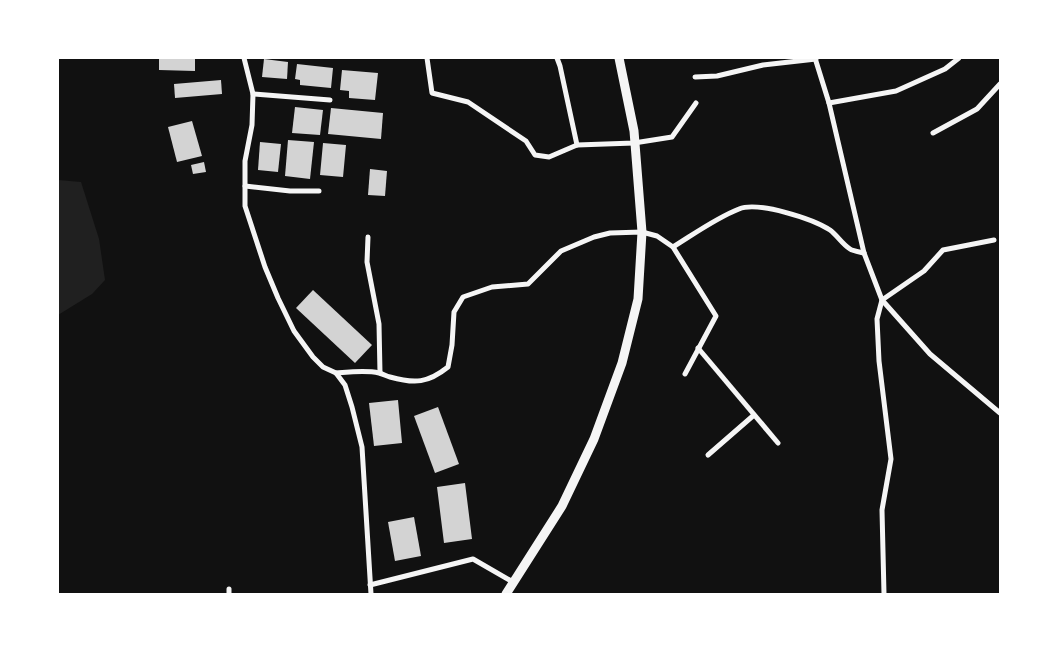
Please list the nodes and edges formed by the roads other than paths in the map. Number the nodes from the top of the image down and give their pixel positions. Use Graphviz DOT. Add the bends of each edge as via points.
graph roads {
  1 [pos="244,58"];
  2 [pos="427,58"];
  3 [pos="557,58"];
  4 [pos="619,58"];
  5 [pos="815,58"];
  6 [pos="959,58"];
  7 [pos="695,77"];
  8 [pos="1000,84"];
  9 [pos="253,94"];
  10 [pos="330,100"];
  11 [pos="696,103"];
  12 [pos="829,103"];
  13 [pos="933,133"];
  14 [pos="634,142"];
  15 [pos="577,145"];
  16 [pos="245,186"];
  17 [pos="319,191"];
  18 [pos="642,232"];
  19 [pos="368,237"];
  20 [pos="994,240"];
  21 [pos="673,247"];
  22 [pos="864,253"];
  23 [pos="882,300"];
  24 [pos="698,348"];
  25 [pos="336,373"];
  26 [pos="380,373"];
  27 [pos="685,374"];
  28 [pos="1000,413"];
  29 [pos="754,415"];
  30 [pos="778,443"];
  31 [pos="708,456"];
  32 [pos="513,582"];
  33 [pos="370,585"];
  34 [pos="371,594"];
  35 [pos="506,594"];
  36 [pos="884,594"];
  1 -- 9 [label="street"];
  2 -- 15 [label="street" via="432,93 468,102 526,141 535,155 549,157"];
  3 -- 15 [label="street"];
  4 -- 14 [label="street"];
  5 -- 7 [label="street"];
  5 -- 12 [label="street"];
  6 -- 12 [label="street" via="945,69 896,91"];
  8 -- 13 [label="street" via="977,109"];
  9 -- 10 [label="street"];
  9 -- 16 [label="street"];
  11 -- 14 [label="street" via="672,137"];
  12 -- 22 [label="street"];
  14 -- 15 [label="street"];
  14 -- 18 [label="street"];
  16 -- 17 [label="street"];
  16 -- 25 [label="street" via="245,206 262,259 294,331 323,367"];
  18 -- 21 [label="street" via="657,236"];
  18 -- 26 [label="street" via="610,233 594,238 561,251 528,284 492,287 463,297 454,312 448,367 437,376 409,381"];
  18 -- 32 [label="street" via="638,298 622,364 594,439 562,506"];
  19 -- 26 [label="street" via="367,262 379,324"];
  20 -- 23 [label="street" via="943,250 924,272"];
  21 -- 22 [label="street" via="741,208 759,208 802,218 830,230 850,249"];
  21 -- 24 [label="street" via="716,316"];
  22 -- 23 [label="street"];
  23 -- 28 [label="street" via="930,354"];
  23 -- 36 [label="street" via="877,319 879,361 891,460 882,510"];
  24 -- 27 [label="street"];
  24 -- 29 [label="street"];
  25 -- 26 [label="street"];
  25 -- 33 [label="street" via="345,385 362,447"];
  29 -- 30 [label="street"];
  29 -- 31 [label="street"];
  32 -- 33 [label="street" via="473,559"];
  32 -- 35 [label="street"];
  33 -- 34 [label="street"];
}
